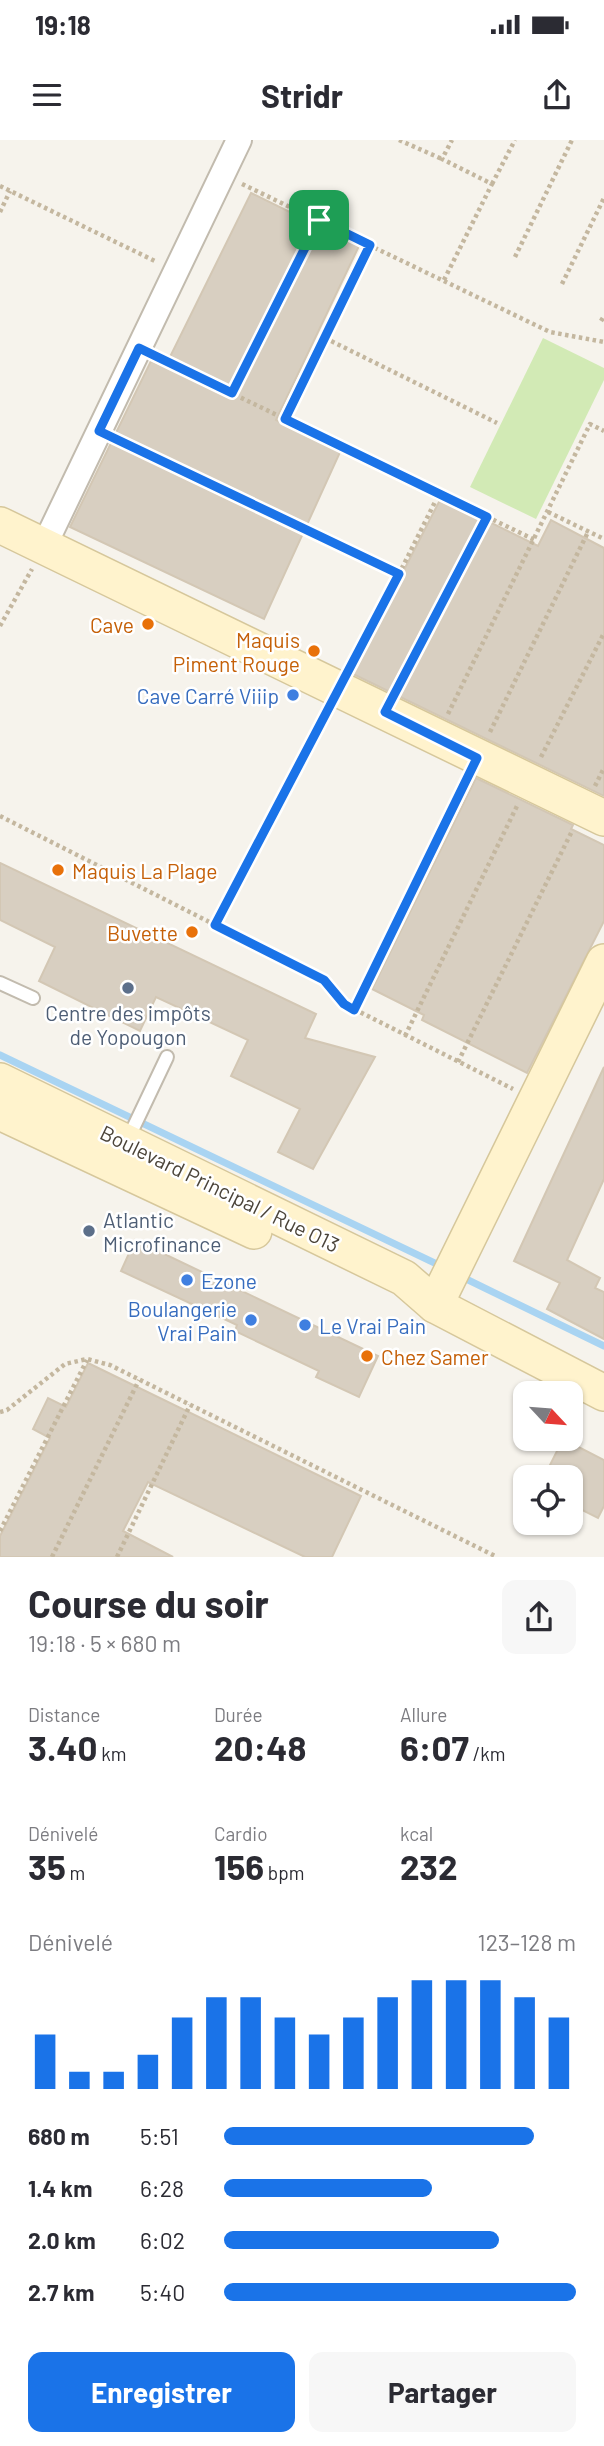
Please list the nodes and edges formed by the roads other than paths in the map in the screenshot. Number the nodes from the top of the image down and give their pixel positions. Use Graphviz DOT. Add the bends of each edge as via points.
graph roads {
  1 [pos="239,140"];
  2 [pos="0,525"];
  3 [pos="44,546"];
  4 [pos="594,813"];
  5 [pos="604,962"];
  6 [pos="0,983"];
  7 [pos="33,998"];
  8 [pos="596,999"];
  9 [pos="167,1057"];
  10 [pos="0,1081"];
  11 [pos="0,1112"];
  12 [pos="126,1142"];
  13 [pos="435,1305"];
  14 [pos="604,1392"];
  1 -- 3 [label="street"];
  2 -- 3 [label="main road"];
  3 -- 4 [label="main road"];
  5 -- 8 [label="main road"];
  6 -- 7 [label="lane"];
  8 -- 13 [label="main road" via="536,1101"];
  9 -- 12 [label="lane"];
  10 -- 12 [label="main road, Boulevard Principal / Rue O13"];
  11 -- 13 [label="main road, Boulevard Principal / Rue O13" via="394,1297"];
  12 -- 13 [label="main road, Boulevard Principal / Rue O13" via="404,1278"];
  13 -- 14 [label="main road, Boulevard Principal / Rue O13"];
}
